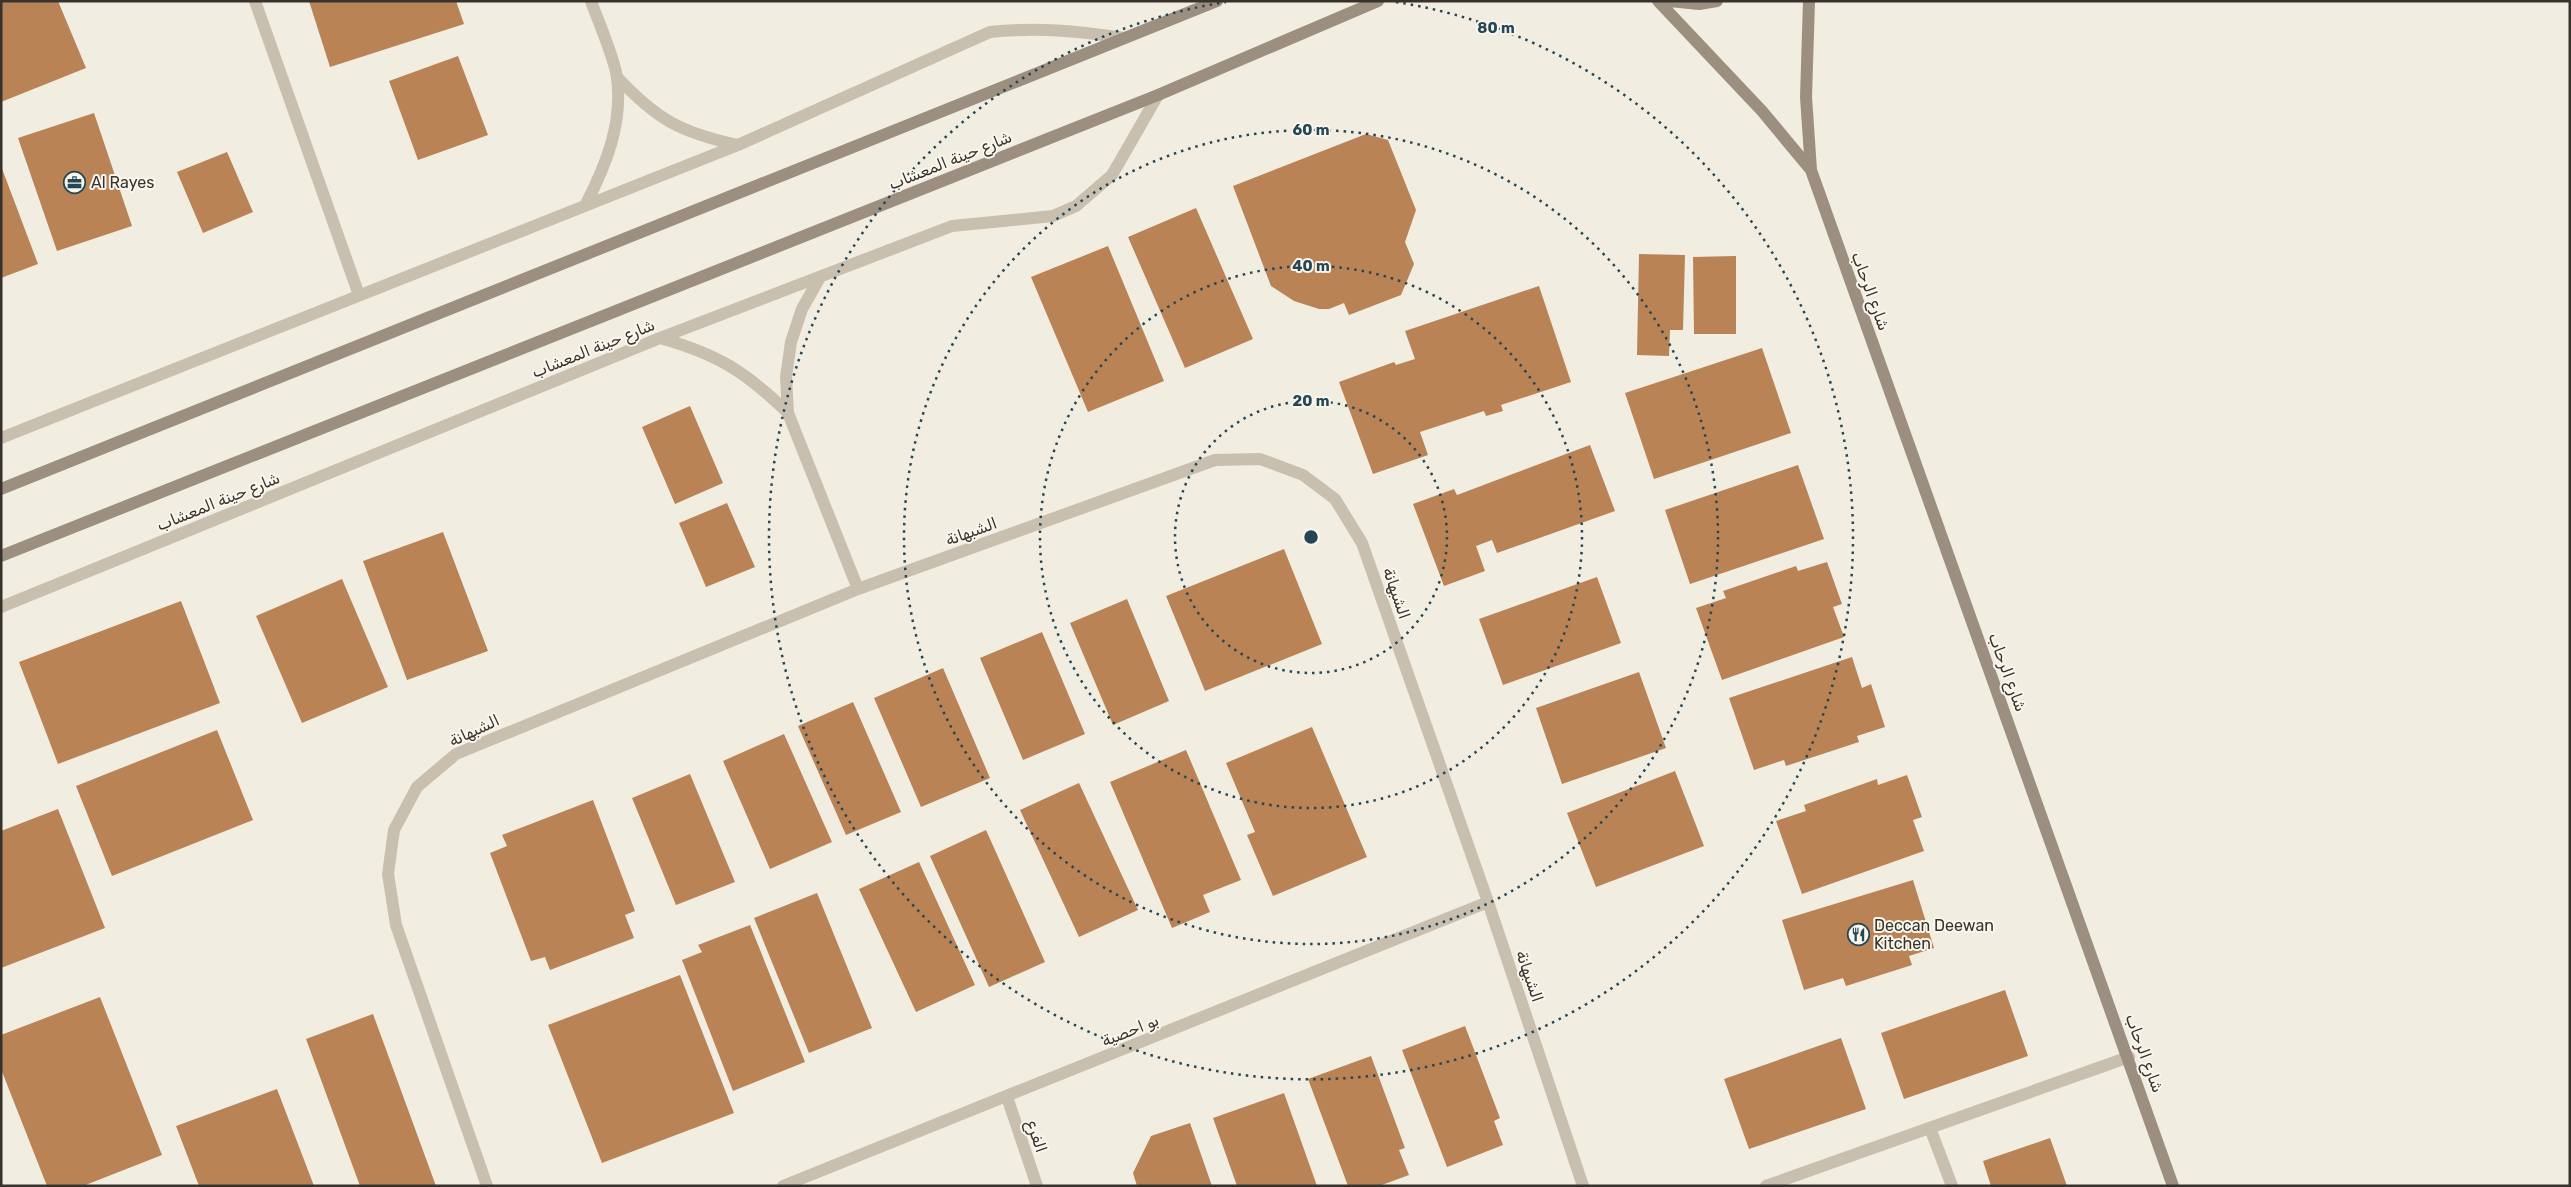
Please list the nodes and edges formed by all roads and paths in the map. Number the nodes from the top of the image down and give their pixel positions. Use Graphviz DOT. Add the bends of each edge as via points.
graph roads {
  1 [pos="255,1"];
  2 [pos="591,1"];
  3 [pos="1217,1"];
  4 [pos="1378,1"];
  5 [pos="1658,1"];
  6 [pos="1670,1"];
  7 [pos="1716,1"];
  8 [pos="1809,1"];
  9 [pos="1124,38"];
  10 [pos="618,77"];
  11 [pos="1158,95"];
  12 [pos="738,145"];
  13 [pos="1811,170"];
  14 [pos="586,204"];
  15 [pos="819,278"];
  16 [pos="359,295"];
  17 [pos="660,338"];
  18 [pos="788,412"];
  19 [pos="1,438"];
  20 [pos="1,489"];
  21 [pos="1,556"];
  22 [pos="858,589"];
  23 [pos="1,607"];
  24 [pos="1488,902"];
  25 [pos="2129,1057"];
  26 [pos="1007,1097"];
  27 [pos="1930,1128"];
  28 [pos="487,1186"];
  29 [pos="783,1186"];
  30 [pos="1037,1186"];
  31 [pos="1584,1186"];
  32 [pos="1766,1186"];
  33 [pos="1952,1186"];
  34 [pos="2173,1186"];
  1 -- 16 [label="street"];
  2 -- 10 [label="street"];
  3 -- 9 [label="street"];
  4 -- 11 [label="street, شارع حينة المعشاب"];
  5 -- 13 [label="street, شارع الرحاب" via="1762,111"];
  6 -- 7 [label="street" via="1699,4"];
  8 -- 13 [label="street, شارع الرحاب" via="1806,97"];
  9 -- 12 [label="street" via="1062,29 1025,28 990,32"];
  9 -- 20 [label="street"];
  10 -- 12 [label="street" via="642,103 670,124 703,138"];
  10 -- 14 [label="street" via="612,143"];
  11 -- 15 [label="street, شارع حينة المعشاب" via="1112,175 1076,206 1053,216 952,226"];
  11 -- 21 [label="street, شارع حينة المعشاب"];
  12 -- 14 [label="street"];
  13 -- 25 [label="street, شارع الرحاب"];
  14 -- 16 [label="street"];
  15 -- 17 [label="street, شارع حينة المعشاب"];
  15 -- 18 [label="street" via="802,309 791,342 786,377"];
  16 -- 19 [label="street"];
  17 -- 18 [label="street" via="696,348 730,364 761,386"];
  17 -- 23 [label="street, شارع حينة المعشاب"];
  18 -- 22 [label="street"];
  22 -- 24 [label="street, الشبهانة" via="1215,460 1260,459 1303,475 1335,499 1362,542"];
  22 -- 28 [label="street, الشبهانة" via="456,754 417,787 394,830 388,874 396,926"];
  24 -- 26 [label="street, بو احصية"];
  24 -- 31 [label="street, الشبهانة"];
  25 -- 27 [label="street"];
  25 -- 34 [label="street, شارع الرحاب"];
  26 -- 29 [label="street, بو احصية"];
  26 -- 30 [label="street, الفرع"];
  27 -- 32 [label="street"];
  27 -- 33 [label="street"];
}
